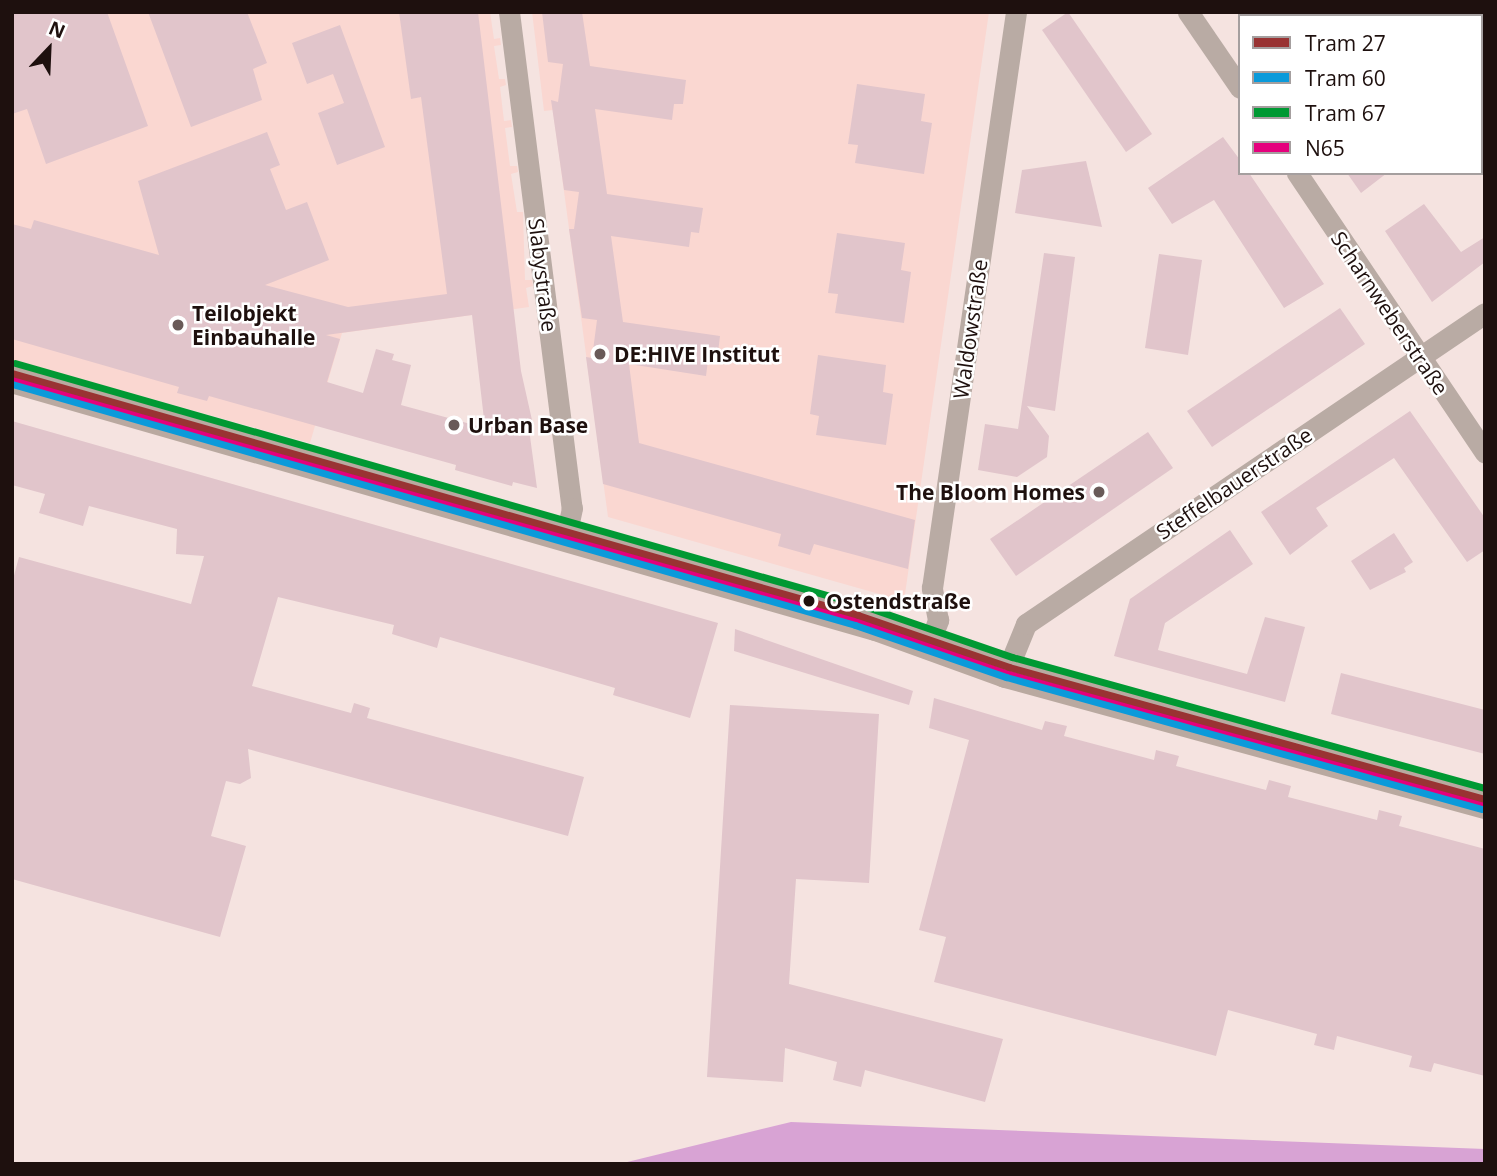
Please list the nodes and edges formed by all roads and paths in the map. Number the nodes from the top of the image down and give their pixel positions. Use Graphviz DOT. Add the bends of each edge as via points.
graph roads {
  1 [pos="509,12"];
  2 [pos="1016,12"];
  3 [pos="1188,12"];
  4 [pos="1238,85"];
  5 [pos="1298,175"];
  6 [pos="1485,313"];
  7 [pos="1420,357"];
  8 [pos="12,378"];
  9 [pos="1485,453"];
  10 [pos="566,536"];
  11 [pos="929,644"];
  12 [pos="1006,673"];
  13 [pos="1485,804"];
  1 -- 10 [label="street, Slabystraße" via="572,508"];
  2 -- 11 [label="street, Waldowstraße" via="932,588 938,620"];
  3 -- 4 [label="street"];
  5 -- 7 [label="street, Scharnweberstraße"];
  6 -- 7 [label="street, Steffelbauerstraße"];
  7 -- 9 [label="street, Scharnweberstraße"];
  7 -- 12 [label="street, Steffelbauerstraße" via="1026,624"];
  8 -- 10 [label="street"];
  10 -- 11 [label="street"];
  11 -- 12 [label="street"];
  12 -- 13 [label="street"];
}
